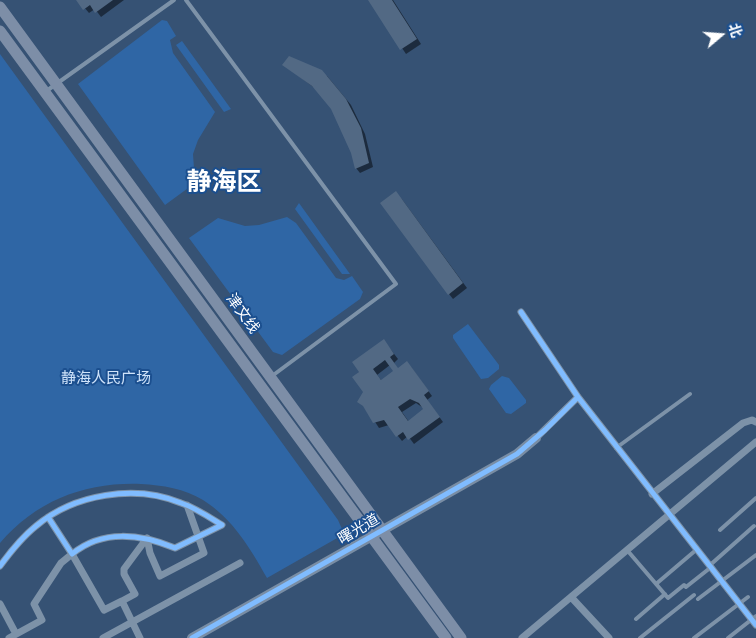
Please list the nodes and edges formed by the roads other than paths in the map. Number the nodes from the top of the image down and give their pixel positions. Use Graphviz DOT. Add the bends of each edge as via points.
graph roads {
  1 [pos="174,0"];
  2 [pos="186,0"];
  3 [pos="0,7"];
  4 [pos="0,31"];
  5 [pos="55,85"];
  6 [pos="44,92"];
  7 [pos="522,312"];
  8 [pos="270,377"];
  9 [pos="260,384"];
  10 [pos="690,394"];
  11 [pos="578,397"];
  12 [pos="756,422"];
  13 [pos="536,438"];
  14 [pos="756,442"];
  15 [pos="616,448"];
  16 [pos="652,494"];
  17 [pos="756,498"];
  18 [pos="187,505"];
  19 [pos="668,516"];
  20 [pos="48,517"];
  21 [pos="754,526"];
  22 [pos="720,530"];
  23 [pos="378,534"];
  24 [pos="147,538"];
  25 [pos="199,538"];
  26 [pos="628,550"];
  27 [pos="696,550"];
  28 [pos="72,554"];
  29 [pos="756,555"];
  30 [pos="240,563"];
  31 [pos="0,566"];
  32 [pos="709,567"];
  33 [pos="721,581"];
  34 [pos="656,584"];
  35 [pos="665,594"];
  36 [pos="694,595"];
  37 [pos="748,597"];
  38 [pos="570,598"];
  39 [pos="698,599"];
  40 [pos="122,601"];
  41 [pos="0,604"];
  42 [pos="739,604"];
  43 [pos="636,619"];
  44 [pos="754,620"];
  45 [pos="132,622"];
  46 [pos="12,636"];
  47 [pos="103,638"];
  48 [pos="140,638"];
  49 [pos="192,638"];
  50 [pos="446,638"];
  51 [pos="461,638"];
  52 [pos="522,638"];
  53 [pos="609,638"];
  54 [pos="640,638"];
  55 [pos="694,638"];
  56 [pos="728,638"];
  1 -- 5 [label="lane"];
  2 -- 8 [label="lane" via="396,284"];
  3 -- 5 [label="main road, 津文线"];
  4 -- 6 [label="main road, 津文线"];
  5 -- 6 [label="lane"];
  5 -- 8 [label="main road, 津文线"];
  6 -- 9 [label="main road, 津文线"];
  7 -- 11 [label="street"];
  8 -- 9 [label="lane"];
  8 -- 23 [label="main road, 津文线"];
  9 -- 23 [label="main road, 津文线"];
  10 -- 15 [label="lane"];
  11 -- 13 [label="street"];
  11 -- 15 [label="street"];
  12 -- 16 [label="street" via="743,422"];
  13 -- 23 [label="street, 曙光道" via="517,454"];
  14 -- 19 [label="street"];
  15 -- 16 [label="street"];
  16 -- 19 [label="street"];
  17 -- 22 [label="lane"];
  18 -- 20 [label="street" via="156,496 122,494 86,499"];
  18 -- 25 [label="street"];
  18 -- 25 [label="street" via="222,525"];
  19 -- 26 [label="street"];
  19 -- 27 [label="street"];
  20 -- 28 [label="street"];
  20 -- 31 [label="street" via="17,543"];
  21 -- 32 [label="lane"];
  23 -- 49 [label="street, 曙光道"];
  23 -- 50 [label="main road, 津文线"];
  23 -- 51 [label="main road, 津文线"];
  24 -- 25 [label="street" via="174,548"];
  24 -- 25 [label="street" via="160,576 204,553"];
  24 -- 28 [label="street" via="96,540"];
  24 -- 40 [label="street" via="124,569 134,594"];
  26 -- 34 [label="lane"];
  26 -- 38 [label="street"];
  27 -- 32 [label="street"];
  27 -- 34 [label="lane"];
  28 -- 40 [label="street" via="104,610"];
  28 -- 46 [label="street" via="61,563 34,604 42,620"];
  29 -- 33 [label="lane"];
  30 -- 45 [label="street"];
  32 -- 33 [label="street"];
  32 -- 35 [label="lane" via="686,587 684,585 668,598"];
  33 -- 39 [label="lane"];
  33 -- 42 [label="street"];
  34 -- 35 [label="lane"];
  35 -- 43 [label="lane"];
  36 -- 54 [label="lane"];
  37 -- 42 [label="lane"];
  38 -- 52 [label="street"];
  38 -- 53 [label="street"];
  40 -- 45 [label="street"];
  41 -- 46 [label="street"];
  42 -- 44 [label="street"];
  42 -- 55 [label="lane"];
  44 -- 56 [label="lane"];
  45 -- 47 [label="street"];
  45 -- 48 [label="street"];
}
